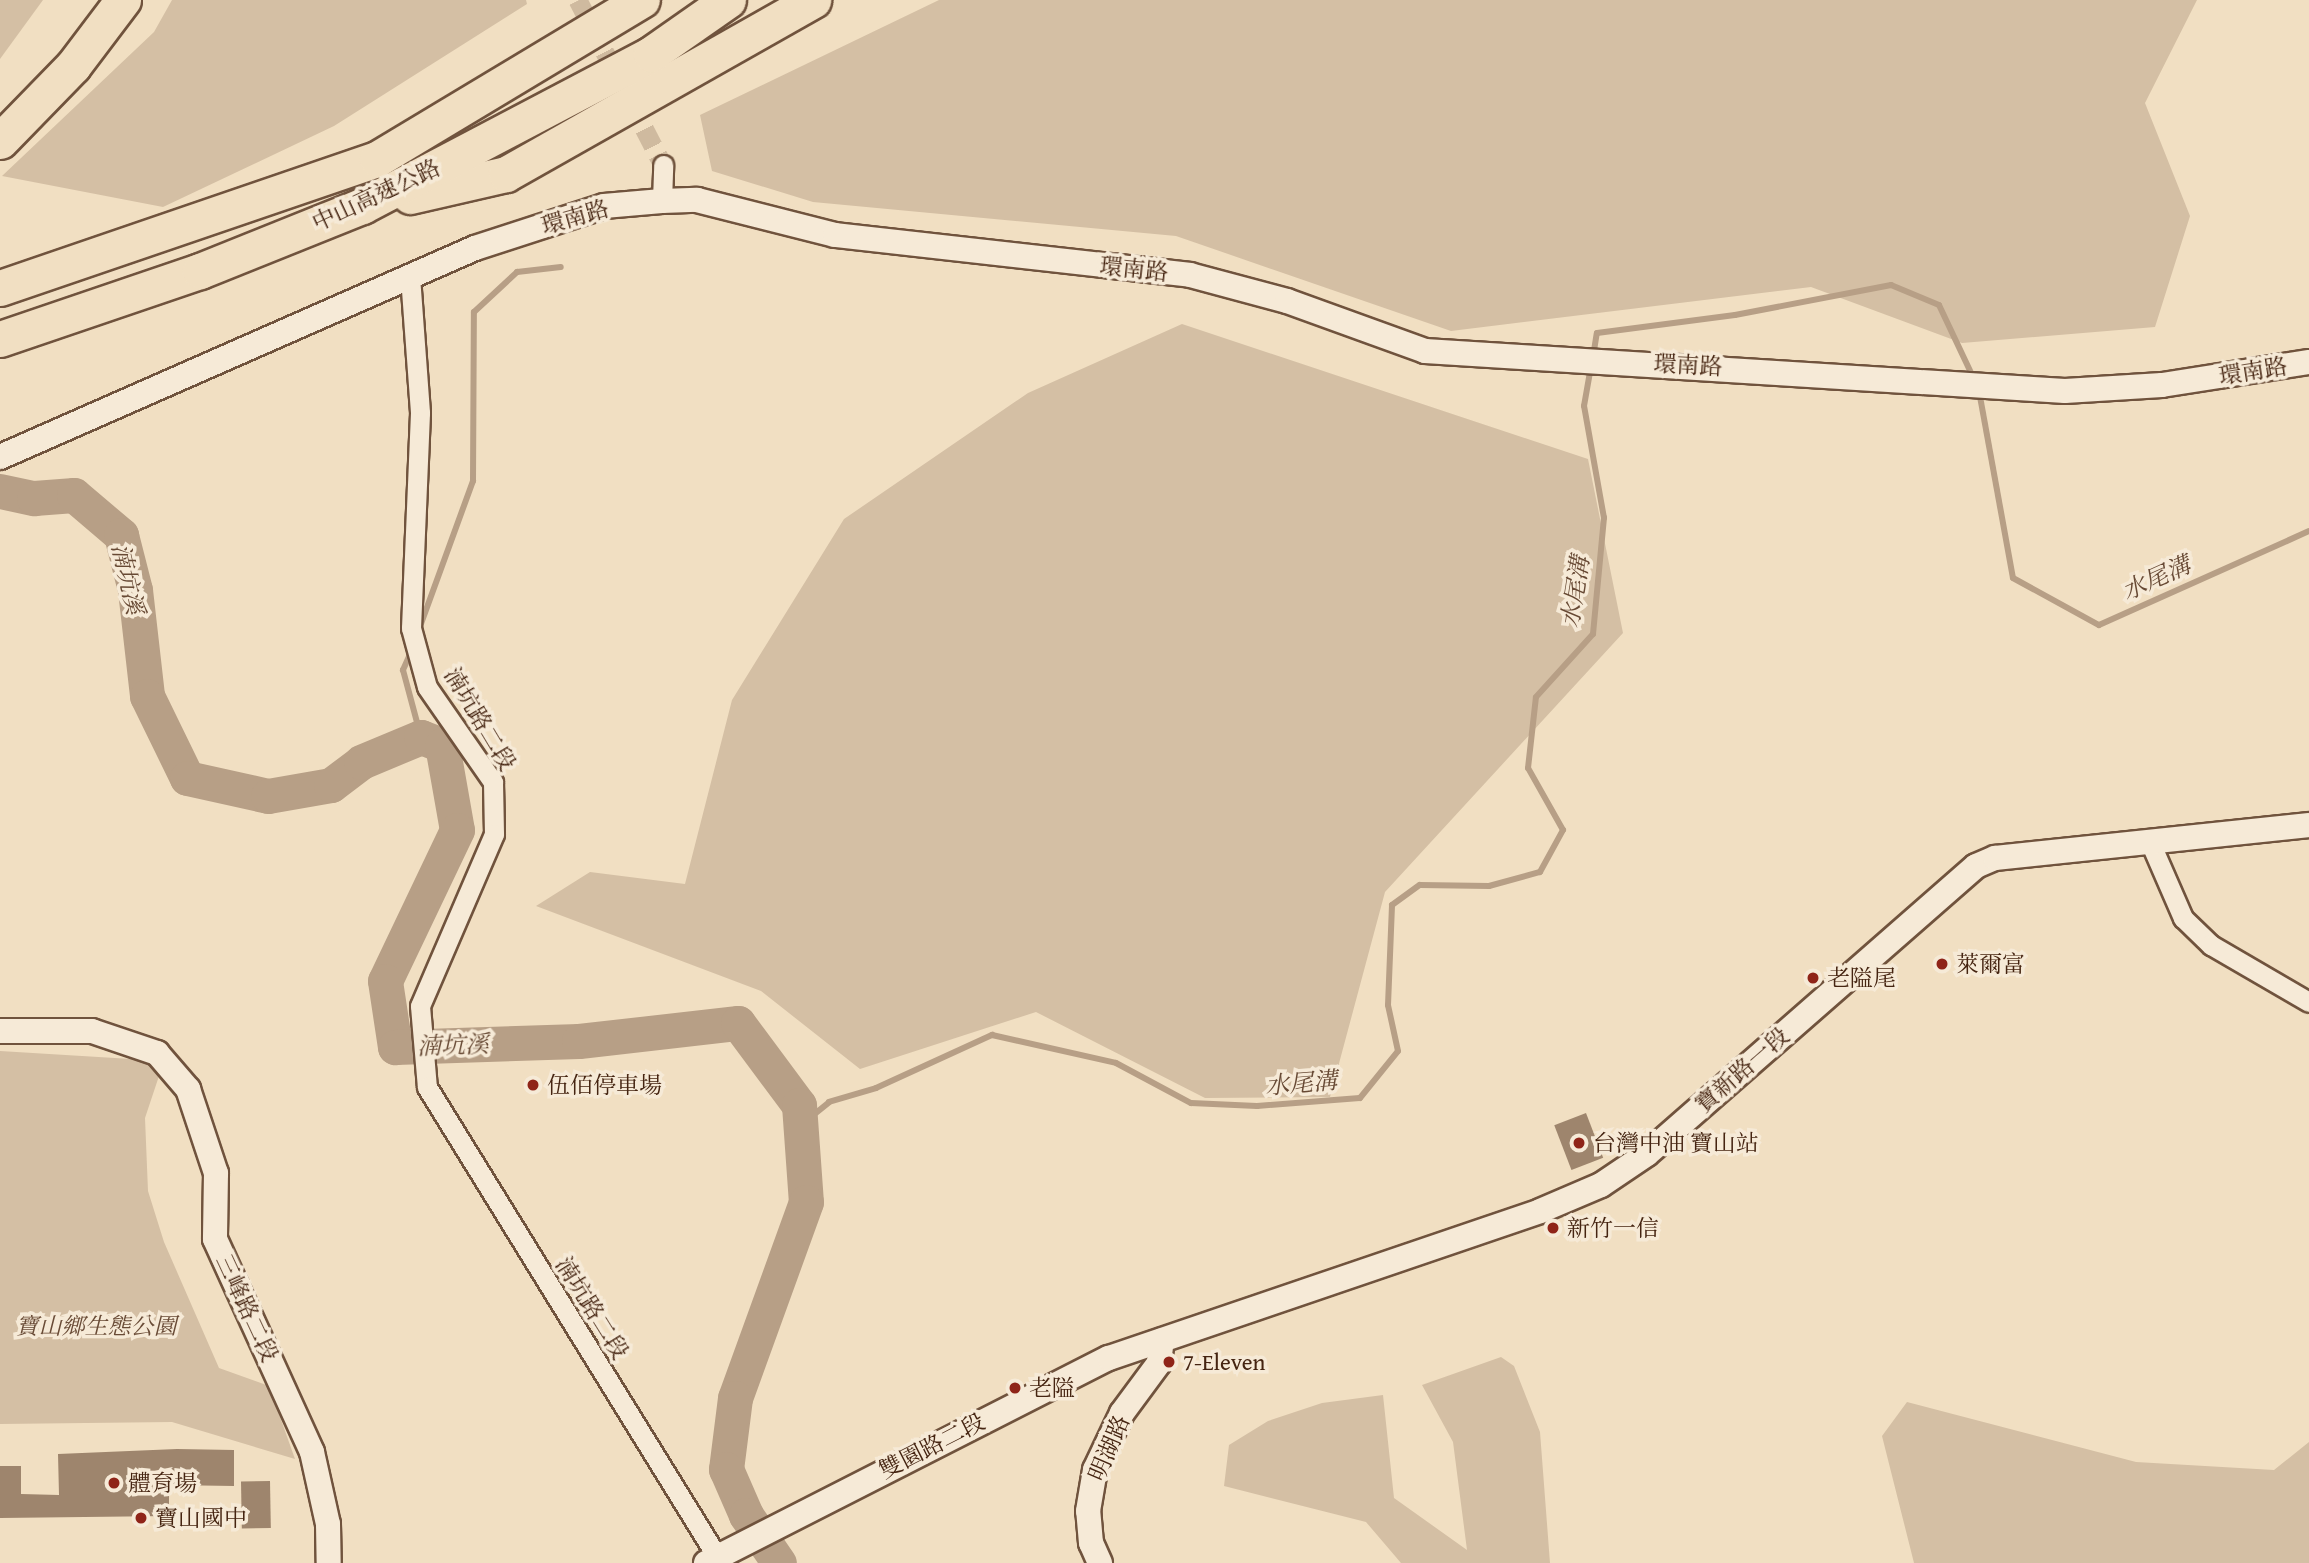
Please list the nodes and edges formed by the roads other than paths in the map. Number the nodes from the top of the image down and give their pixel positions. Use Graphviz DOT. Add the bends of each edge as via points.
graph roads {
  1 [pos="123,0"];
  2 [pos="642,0"];
  3 [pos="727,0"];
  4 [pos="813,0"];
  5 [pos="4,138"];
  6 [pos="663,165"];
  7 [pos="662,201"];
  8 [pos="362,206"];
  9 [pos="410,276"];
  10 [pos="0,288"];
  11 [pos="0,339"];
  12 [pos="2309,362"];
  13 [pos="0,457"];
  14 [pos="2309,825"];
  15 [pos="2150,842"];
  16 [pos="2309,1002"];
  17 [pos="0,1031"];
  18 [pos="1162,1340"];
  19 [pos="711,1559"];
  20 [pos="329,1563"];
  21 [pos="1100,1563"];
  1 -- 5 [label="highway" via="73,66"];
  2 -- 10 [label="highway, 中山高速公路" via="377,159"];
  3 -- 8 [label="highway, 中山高速公路" via="651,54"];
  4 -- 8 [label="highway" via="506,174"];
  6 -- 7 [label="street"];
  7 -- 9 [label="street, 環南路" via="604,206 475,248"];
  7 -- 12 [label="street, 環南路" via="697,200 835,235 1190,275 1287,301 1425,351 1952,380 2065,391 2162,385"];
  8 -- 11 [label="highway, 中山高速公路" via="201,271"];
  9 -- 13 [label="street, 環南路"];
  9 -- 19 [label="street, 湳坑路二段" via="419,413 411,628 427,687 494,782 494,834 420,1006 427,1087"];
  14 -- 15 [label="street, 寶新路一段"];
  15 -- 16 [label="street" via="2183,918 2211,945"];
  15 -- 18 [label="street, 寶新路一段" via="2019,852 1976,866 1647,1154 1601,1185"];
  17 -- 20 [label="street, 三峰路二段" via="93,1031 158,1053 188,1089 216,1172 215,1239 312,1452 328,1524"];
  18 -- 19 [label="street, 雙園路二段" via="1109,1358"];
  18 -- 21 [label="street, 明湖路" via="1159,1363 1122,1413 1095,1470 1088,1511 1091,1543"];
}
